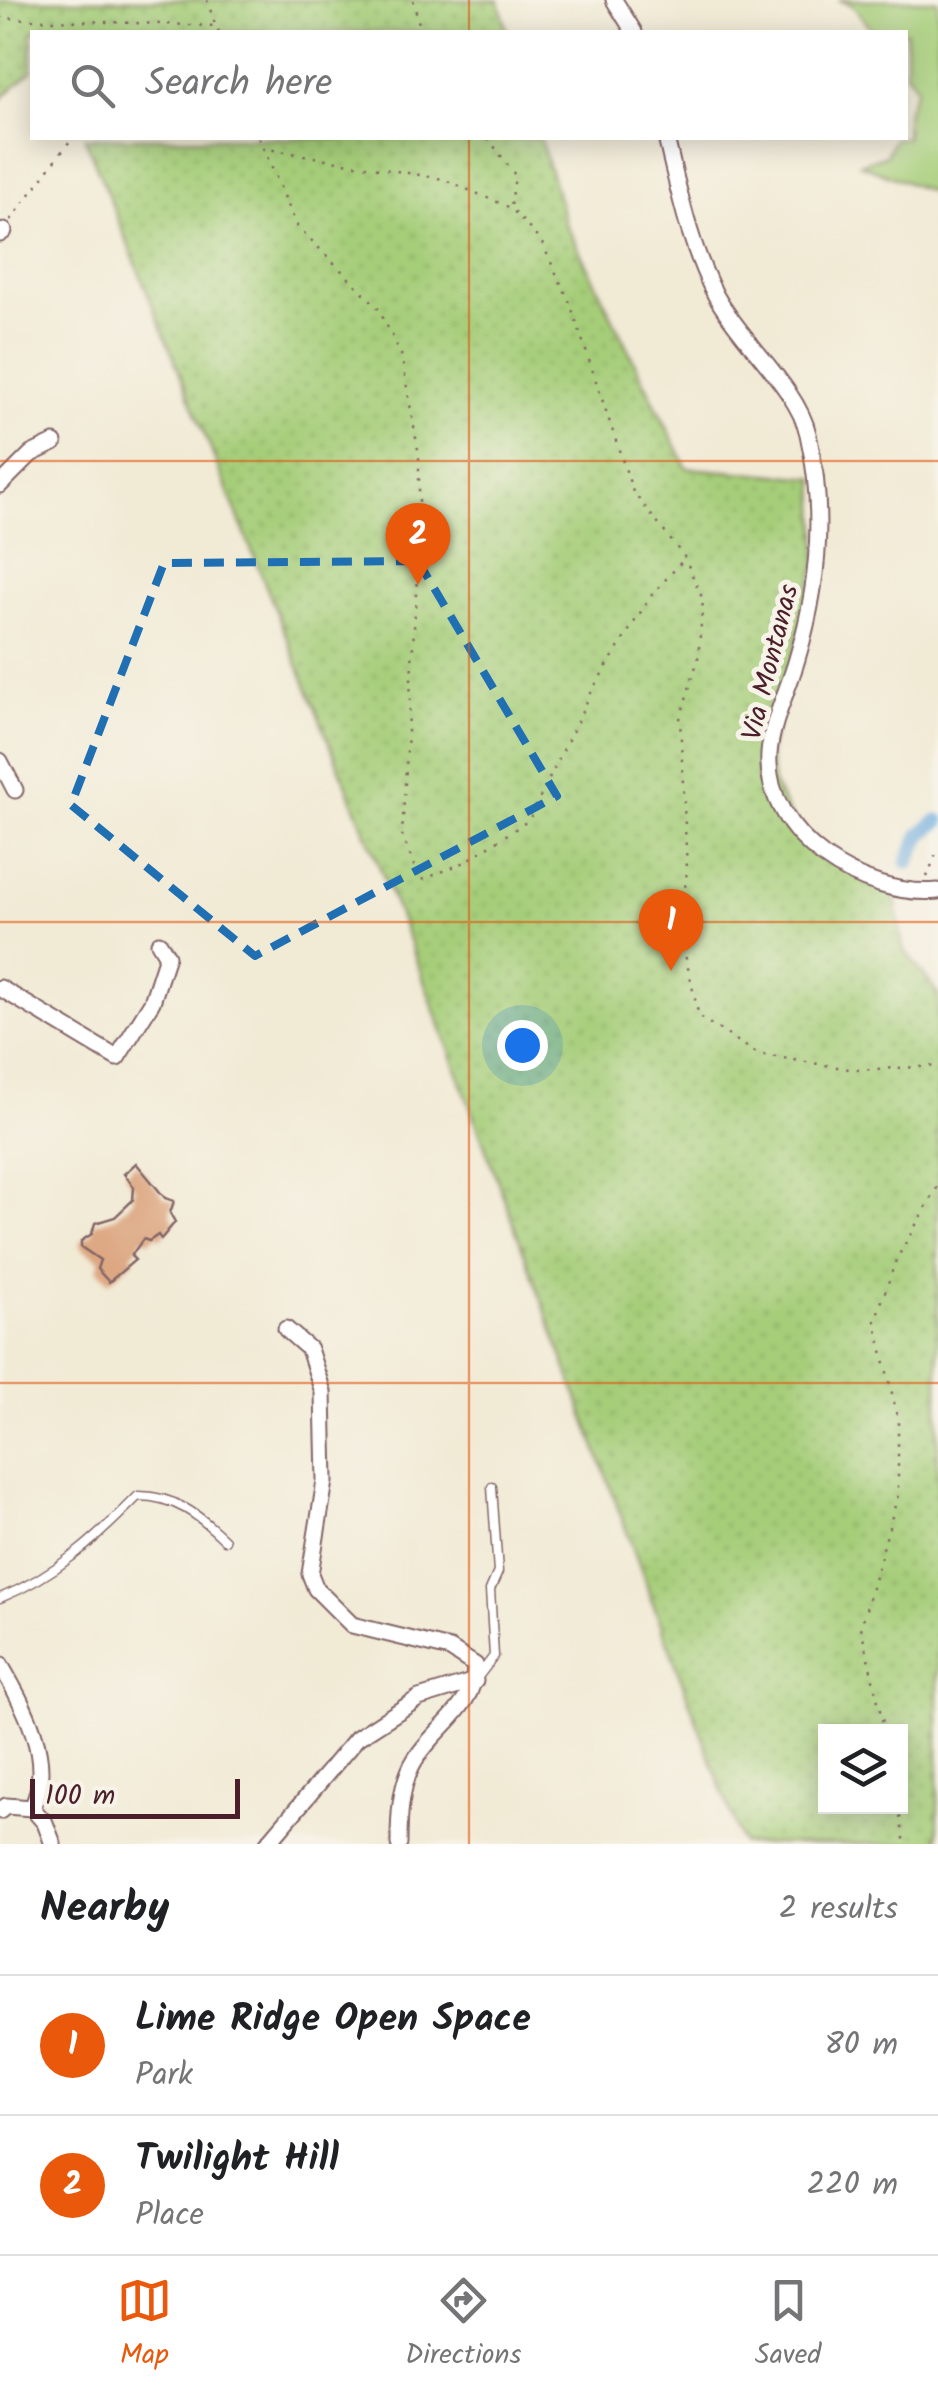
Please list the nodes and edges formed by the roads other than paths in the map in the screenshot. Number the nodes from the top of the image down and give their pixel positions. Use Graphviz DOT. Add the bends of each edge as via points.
graph roads {
  1 [pos="614,0"];
  2 [pos="633,30"];
  3 [pos="666,140"];
  4 [pos="54,443"];
  5 [pos="0,485"];
  6 [pos="0,761"];
  7 [pos="15,790"];
  8 [pos="930,892"];
  9 [pos="159,942"];
  10 [pos="0,988"];
  11 [pos="286,1329"];
  12 [pos="492,1487"];
  13 [pos="225,1540"];
  14 [pos="0,1598"];
  15 [pos="0,1664"];
  16 [pos="475,1681"];
  17 [pos="32,1808"];
  18 [pos="0,1811"];
  19 [pos="53,1844"];
  20 [pos="267,1844"];
  21 [pos="400,1844"];
  1 -- 2 [label="street"];
  3 -- 8 [label="street, Via Montanas" via="687,226 716,295 808,430 818,556 814,604 770,753 773,782 800,834 824,858 894,891"];
  4 -- 5 [label="street" via="31,454"];
  6 -- 7 [label="street"];
  9 -- 10 [label="street" via="167,956 152,1002 117,1058"];
  11 -- 16 [label="street" via="309,1349 323,1392 324,1482 310,1574 316,1589 352,1625 450,1648 475,1665"];
  12 -- 16 [label="lane" via="494,1656"];
  13 -- 14 [label="lane" via="184,1506 138,1496 94,1541"];
  15 -- 17 [label="street" via="40,1754 40,1790"];
  16 -- 20 [label="street" via="418,1698 358,1738"];
  16 -- 21 [label="street" via="412,1764 400,1807"];
  17 -- 18 [label="street"];
  17 -- 19 [label="street"];
}
